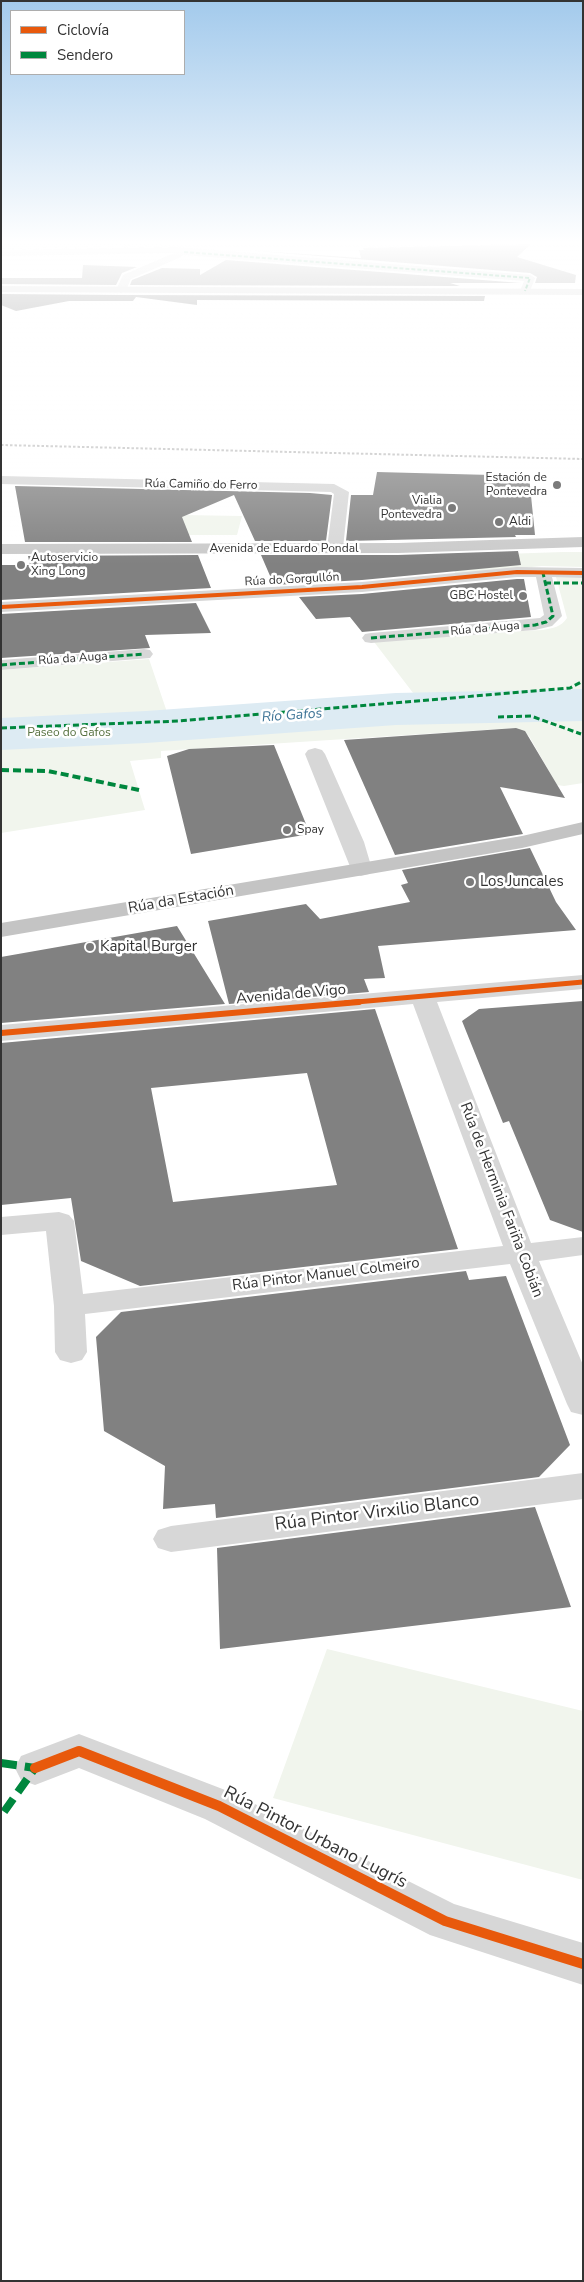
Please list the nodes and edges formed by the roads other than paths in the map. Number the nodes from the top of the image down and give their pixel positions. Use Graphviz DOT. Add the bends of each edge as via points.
graph roads {
  1 [pos="1,480"];
  2 [pos="578,543"];
  3 [pos="335,548"];
  4 [pos="1,549"];
  5 [pos="543,573"];
  6 [pos="583,573"];
  7 [pos="1,607"];
  8 [pos="371,638"];
  9 [pos="144,654"];
  10 [pos="1,665"];
  11 [pos="314,754"];
  12 [pos="578,827"];
  13 [pos="361,869"];
  14 [pos="1,930"];
  15 [pos="583,982"];
  16 [pos="422,996"];
  17 [pos="1,1033"];
  18 [pos="1,1226"];
  19 [pos="583,1246"];
  20 [pos="520,1252"];
  21 [pos="69,1306"];
  22 [pos="71,1352"];
  23 [pos="583,1404"];
  24 [pos="583,1486"];
  25 [pos="171,1539"];
  26 [pos="35,1768"];
  27 [pos="583,1964"];
  1 -- 3 [label="street, Rúa Camiño do Ferro" via="334,488 342,492"];
  2 -- 3 [label="main road, Avenida de Eduardo Pondal"];
  3 -- 4 [label="main road, Avenida de Eduardo Pondal"];
  5 -- 6 [label="street, Rúa do Gorgullón"];
  5 -- 7 [label="street, Rúa do Gorgullón" via="517,572 362,587"];
  5 -- 8 [label="street, Rúa da Auga" via="553,616 546,622"];
  9 -- 10 [label="street, Rúa da Auga"];
  11 -- 13 [label="street"];
  12 -- 13 [label="highway, Rúa da Estación" via="522,842"];
  13 -- 14 [label="highway, Rúa da Estación"];
  15 -- 16 [label="street, Avenida de Vigo"];
  16 -- 17 [label="street, Avenida de Vigo"];
  16 -- 20 [label="street, Rúa de Herminia Fariña Cobián"];
  18 -- 21 [label="street" via="59,1221"];
  19 -- 20 [label="street, Rúa Pintor Manuel Colmeiro"];
  20 -- 21 [label="street, Rúa Pintor Manuel Colmeiro"];
  20 -- 23 [label="street, Rúa de Herminia Fariña Cobián"];
  21 -- 22 [label="street"];
  24 -- 25 [label="street, Rúa Pintor Virxilio Blanco"];
  26 -- 27 [label="street, Rúa Pintor Urbano Lugrís" via="79,1751 219,1806 445,1921"];
}
